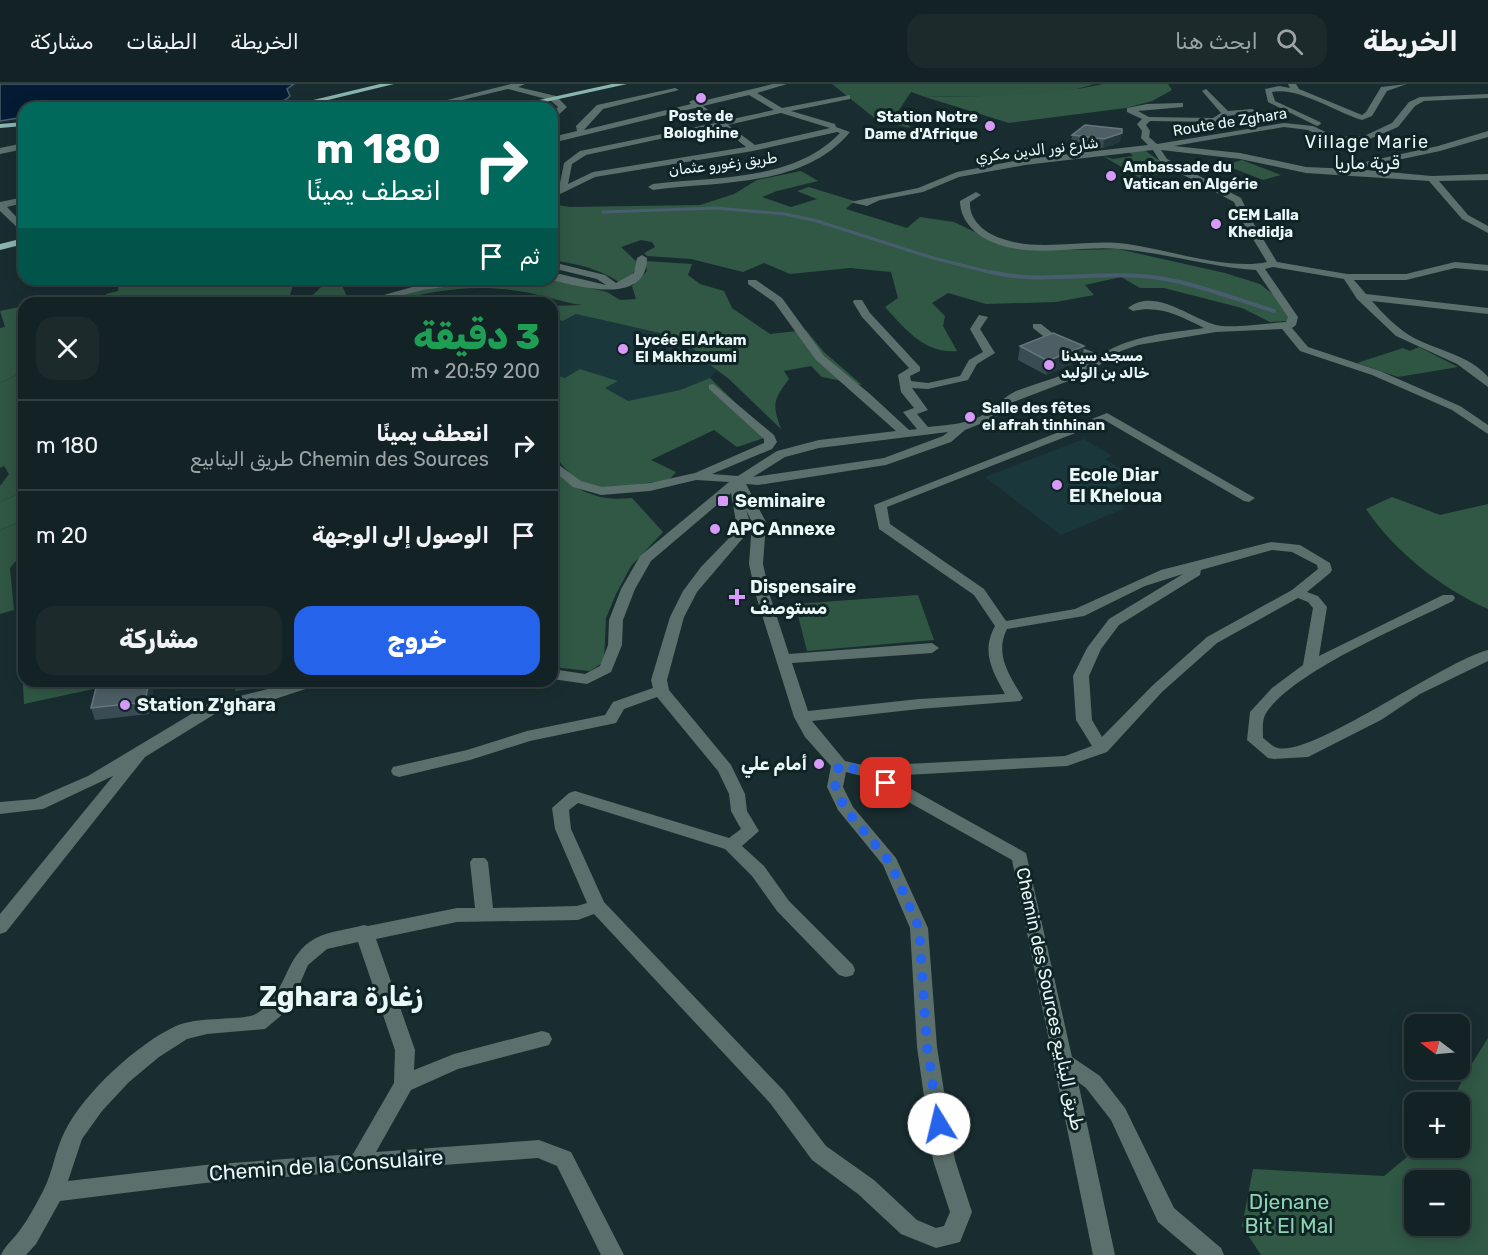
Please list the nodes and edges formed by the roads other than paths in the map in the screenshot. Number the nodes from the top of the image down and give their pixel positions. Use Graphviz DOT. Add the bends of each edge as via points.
graph roads {
  1 [pos="390,84"];
  2 [pos="521,84"];
  3 [pos="528,84"];
  4 [pos="623,84"];
  5 [pos="666,84"];
  6 [pos="783,84"];
  7 [pos="1403,84"];
  8 [pos="508,87"];
  9 [pos="1294,88"];
  10 [pos="675,90"];
  11 [pos="1206,91"];
  12 [pos="750,92"];
  13 [pos="1488,96"];
  14 [pos="846,97"];
  15 [pos="556,98"];
  16 [pos="310,102"];
  17 [pos="444,102"];
  18 [pos="536,102"];
  19 [pos="697,105"];
  20 [pos="1180,105"];
  21 [pos="781,111"];
  22 [pos="1252,111"];
  23 [pos="558,112"];
  24 [pos="1226,114"];
  25 [pos="1149,119"];
  26 [pos="18,124"];
  27 [pos="724,124"];
  28 [pos="0,126"];
  29 [pos="835,128"];
  30 [pos="582,132"];
  31 [pos="1488,134"];
  32 [pos="572,135"];
  33 [pos="558,138"];
  34 [pos="1346,140"];
  35 [pos="18,147"];
  36 [pos="753,148"];
  37 [pos="1155,149"];
  38 [pos="596,150"];
  39 [pos="0,151"];
  40 [pos="1343,171"];
  41 [pos="1488,177"];
  42 [pos="1432,179"];
  43 [pos="653,187"];
  44 [pos="563,190"];
  45 [pos="558,192"];
  46 [pos="976,195"];
  47 [pos="18,202"];
  48 [pos="855,202"];
  49 [pos="1,205"];
  50 [pos="1488,214"];
  51 [pos="1465,217"];
  52 [pos="18,224"];
  53 [pos="1488,230"];
  54 [pos="18,242"];
  55 [pos="0,247"];
  56 [pos="642,258"];
  57 [pos="1273,264"];
  58 [pos="558,266"];
  59 [pos="1259,267"];
  60 [pos="1488,268"];
  61 [pos="558,277"];
  62 [pos="1347,277"];
  63 [pos="752,282"];
  64 [pos="431,285"];
  65 [pos="610,288"];
  66 [pos="382,297"];
  67 [pos="1361,297"];
  68 [pos="858,302"];
  69 [pos="1133,308"];
  70 [pos="1488,311"];
  71 [pos="983,317"];
  72 [pos="1037,326"];
  73 [pos="1285,326"];
  74 [pos="1216,329"];
  75 [pos="1102,358"];
  76 [pos="906,384"];
  77 [pos="1488,384"];
  78 [pos="713,387"];
  79 [pos="962,427"];
  80 [pos="1488,430"];
  81 [pos="926,431"];
  82 [pos="905,434"];
  83 [pos="558,470"];
  84 [pos="696,476"];
  85 [pos="738,481"];
  86 [pos="1250,498"];
  87 [pos="1205,565"];
  88 [pos="1297,593"];
  89 [pos="1448,598"];
  90 [pos="1002,626"];
  91 [pos="932,648"];
  92 [pos="1488,655"];
  93 [pos="784,659"];
  94 [pos="1310,666"];
  95 [pos="558,675"];
  96 [pos="297,687"];
  97 [pos="661,690"];
  98 [pos="802,717"];
  99 [pos="144,748"];
  100 [pos="1101,748"];
  101 [pos="839,765"];
  102 [pos="399,771"];
  103 [pos="867,772"];
  104 [pos="0,808"];
  105 [pos="732,845"];
  106 [pos="479,862"];
  107 [pos="597,906"];
  108 [pos="485,914"];
  109 [pos="0,927"];
  110 [pos="364,932"];
  111 [pos="846,970"];
  112 [pos="542,1039"];
  113 [pos="1062,1061"];
  114 [pos="404,1084"];
  115 [pos="359,1163"];
  116 [pos="54,1192"];
  117 [pos="12,1255"];
  118 [pos="613,1255"];
  119 [pos="1104,1255"];
  120 [pos="1213,1255"];
  1 -- 16 [label="main road"];
  2 -- 8 [label="street"];
  3 -- 15 [label="street"];
  4 -- 15 [label="main road"];
  5 -- 10 [label="street"];
  6 -- 12 [label="street"];
  7 -- 9 [label="street" via="1384,89 1369,114 1362,118"];
  8 -- 15 [label="street"];
  8 -- 17 [label="street"];
  9 -- 34 [label="street" via="1268,91 1272,102"];
  10 -- 19 [label="street"];
  10 -- 30 [label="street" via="600,107 579,128"];
  11 -- 24 [label="street"];
  12 -- 19 [label="street"];
  12 -- 21 [label="street"];
  13 -- 34 [label="street" via="1423,99 1412,104 1395,125 1365,138"];
  14 -- 21 [label="street"];
  15 -- 18 [label="main road"];
  15 -- 23 [label="street" via="562,107"];
  19 -- 27 [label="street"];
  19 -- 30 [label="street"];
  20 -- 25 [label="street" via="1130,110"];
  21 -- 27 [label="street"];
  21 -- 29 [label="street"];
  22 -- 24 [label="street"];
  24 -- 25 [label="street" via="1215,120"];
  25 -- 37 [label="street" via="1141,124 1145,138"];
  26 -- 28 [label="main road"];
  27 -- 36 [label="street"];
  27 -- 38 [label="street"];
  29 -- 36 [label="street"];
  29 -- 43 [label="street, طريق زغورو عثمان" via="846,132 829,148 792,168"];
  30 -- 32 [label="street"];
  31 -- 40 [label="street"];
  32 -- 33 [label="street"];
  32 -- 38 [label="street"];
  34 -- 37 [label="street, Route de Zghara" via="1331,139 1302,126 1284,125"];
  35 -- 39 [label="street"];
  36 -- 44 [label="street" via="593,175"];
  37 -- 40 [label="street" via="1240,156 1306,170"];
  37 -- 48 [label="street, شارع نور الدين مكري" via="1025,162 957,174 920,190"];
  37 -- 57 [label="street" via="1172,166 1238,200 1246,221"];
  38 -- 44 [label="street" via="567,163"];
  40 -- 42 [label="street"];
  41 -- 42 [label="street"];
  42 -- 51 [label="street"];
  44 -- 45 [label="street"];
  46 -- 59 [label="street" via="965,201 964,207 974,226 991,238 1011,244 1119,246 1226,266"];
  47 -- 49 [label="street"];
  49 -- 52 [label="street"];
  50 -- 51 [label="street"];
  51 -- 53 [label="street"];
  54 -- 55 [label="main road"];
  56 -- 65 [label="street" via="643,268 637,278"];
  57 -- 59 [label="street"];
  57 -- 62 [label="street"];
  58 -- 65 [label="street" via="601,277 612,282"];
  59 -- 73 [label="street" via="1293,316 1294,322"];
  60 -- 62 [label="street" via="1455,265 1406,277"];
  61 -- 65 [label="street"];
  62 -- 67 [label="street"];
  63 -- 82 [label="street" via="778,300 820,358"];
  64 -- 66 [label="street"];
  67 -- 70 [label="street"];
  67 -- 77 [label="street" via="1406,338 1465,363"];
  68 -- 76 [label="street" via="916,369 904,375"];
  69 -- 74 [label="street" via="1143,304 1166,305"];
  71 -- 76 [label="street" via="975,329 989,353 973,362 964,378 928,386"];
  72 -- 75 [label="street" via="1057,342"];
  73 -- 74 [label="street"];
  73 -- 80 [label="street" via="1304,349 1376,373 1456,408"];
  74 -- 75 [label="street" via="1136,342"];
  75 -- 79 [label="street" via="1080,373 1020,394 991,415"];
  76 -- 81 [label="street" via="907,392 922,410 909,412"];
  78 -- 84 [label="street" via="771,442"];
  79 -- 81 [label="street"];
  79 -- 85 [label="street" via="947,439 886,461"];
  81 -- 82 [label="street"];
  82 -- 85 [label="street" via="795,450 766,462"];
  83 -- 84 [label="street" via="577,484 601,491 650,488"];
  84 -- 85 [label="street" via="730,477"];
  85 -- 93 [label="street" via="759,522 756,564"];
  85 -- 95 [label="street" via="645,559 616,620 615,645 606,669 587,679"];
  85 -- 97 [label="street" via="737,500 743,522 736,538 706,570 677,617 659,680"];
  86 -- 90 [label="street" via="1107,417 880,505 884,526 979,592"];
  87 -- 88 [label="street" via="1271,546 1294,548 1323,563 1325,570"];
  87 -- 90 [label="street" via="1166,573 1079,613"];
  87 -- 100 [label="street" via="1114,622 1094,648 1081,676 1084,720"];
  88 -- 94 [label="street" via="1320,607"];
  88 -- 100 [label="street" via="1212,640 1157,689"];
  89 -- 94 [label="street"];
  90 -- 98 [label="street" via="994,639 993,656 1015,698"];
  91 -- 93 [label="street"];
  92 -- 94 [label="street" via="1320,745 1302,753 1274,754 1255,740 1256,716 1277,691"];
  93 -- 98 [label="street"];
  96 -- 99 [label="street" via="213,708"];
  97 -- 102 [label="street" via="618,706 609,719 527,736 470,755"];
  97 -- 105 [label="street" via="725,769 737,794 739,811 751,831"];
  98 -- 101 [label="street"];
  99 -- 104 [label="street" via="94,780 37,805"];
  99 -- 109 [label="street"];
  100 -- 103 [label="street" via="1067,761"];
  101 -- 103 [label="street, Chemin des Sources طريق الينابيع"];
  101 -- 107 [label="street" via="835,787 842,802 890,862 919,928 927,1047 944,1160 961,1212 951,1235 936,1238 909,1227 866,1187 819,1153 777,1097"];
  103 -- 113 [label="street, Chemin des Sources طريق الينابيع" via="1020,857"];
  105 -- 107 [label="street" via="575,797 560,808 563,829"];
  105 -- 111 [label="street" via="758,871 783,906"];
  106 -- 108 [label="street"];
  107 -- 108 [label="street" via="578,913"];
  108 -- 110 [label="street" via="457,915"];
  110 -- 114 [label="street" via="405,1050"];
  110 -- 116 [label="street" via="322,943 301,961 282,1004 258,1023 207,1026 182,1032 122,1076 73,1135"];
  112 -- 114 [label="street" via="454,1062"];
  113 -- 119 [label="street, Chemin des Sources طريق الينابيع"];
  113 -- 120 [label="street" via="1094,1082 1118,1114 1166,1215"];
  114 -- 115 [label="street"];
  115 -- 116 [label="street, Chemin de la Consulaire" via="205,1174"];
  115 -- 118 [label="street, Chemin de la Consulaire" via="540,1149 564,1159"];
  116 -- 117 [label="street" via="28,1237"];
}
